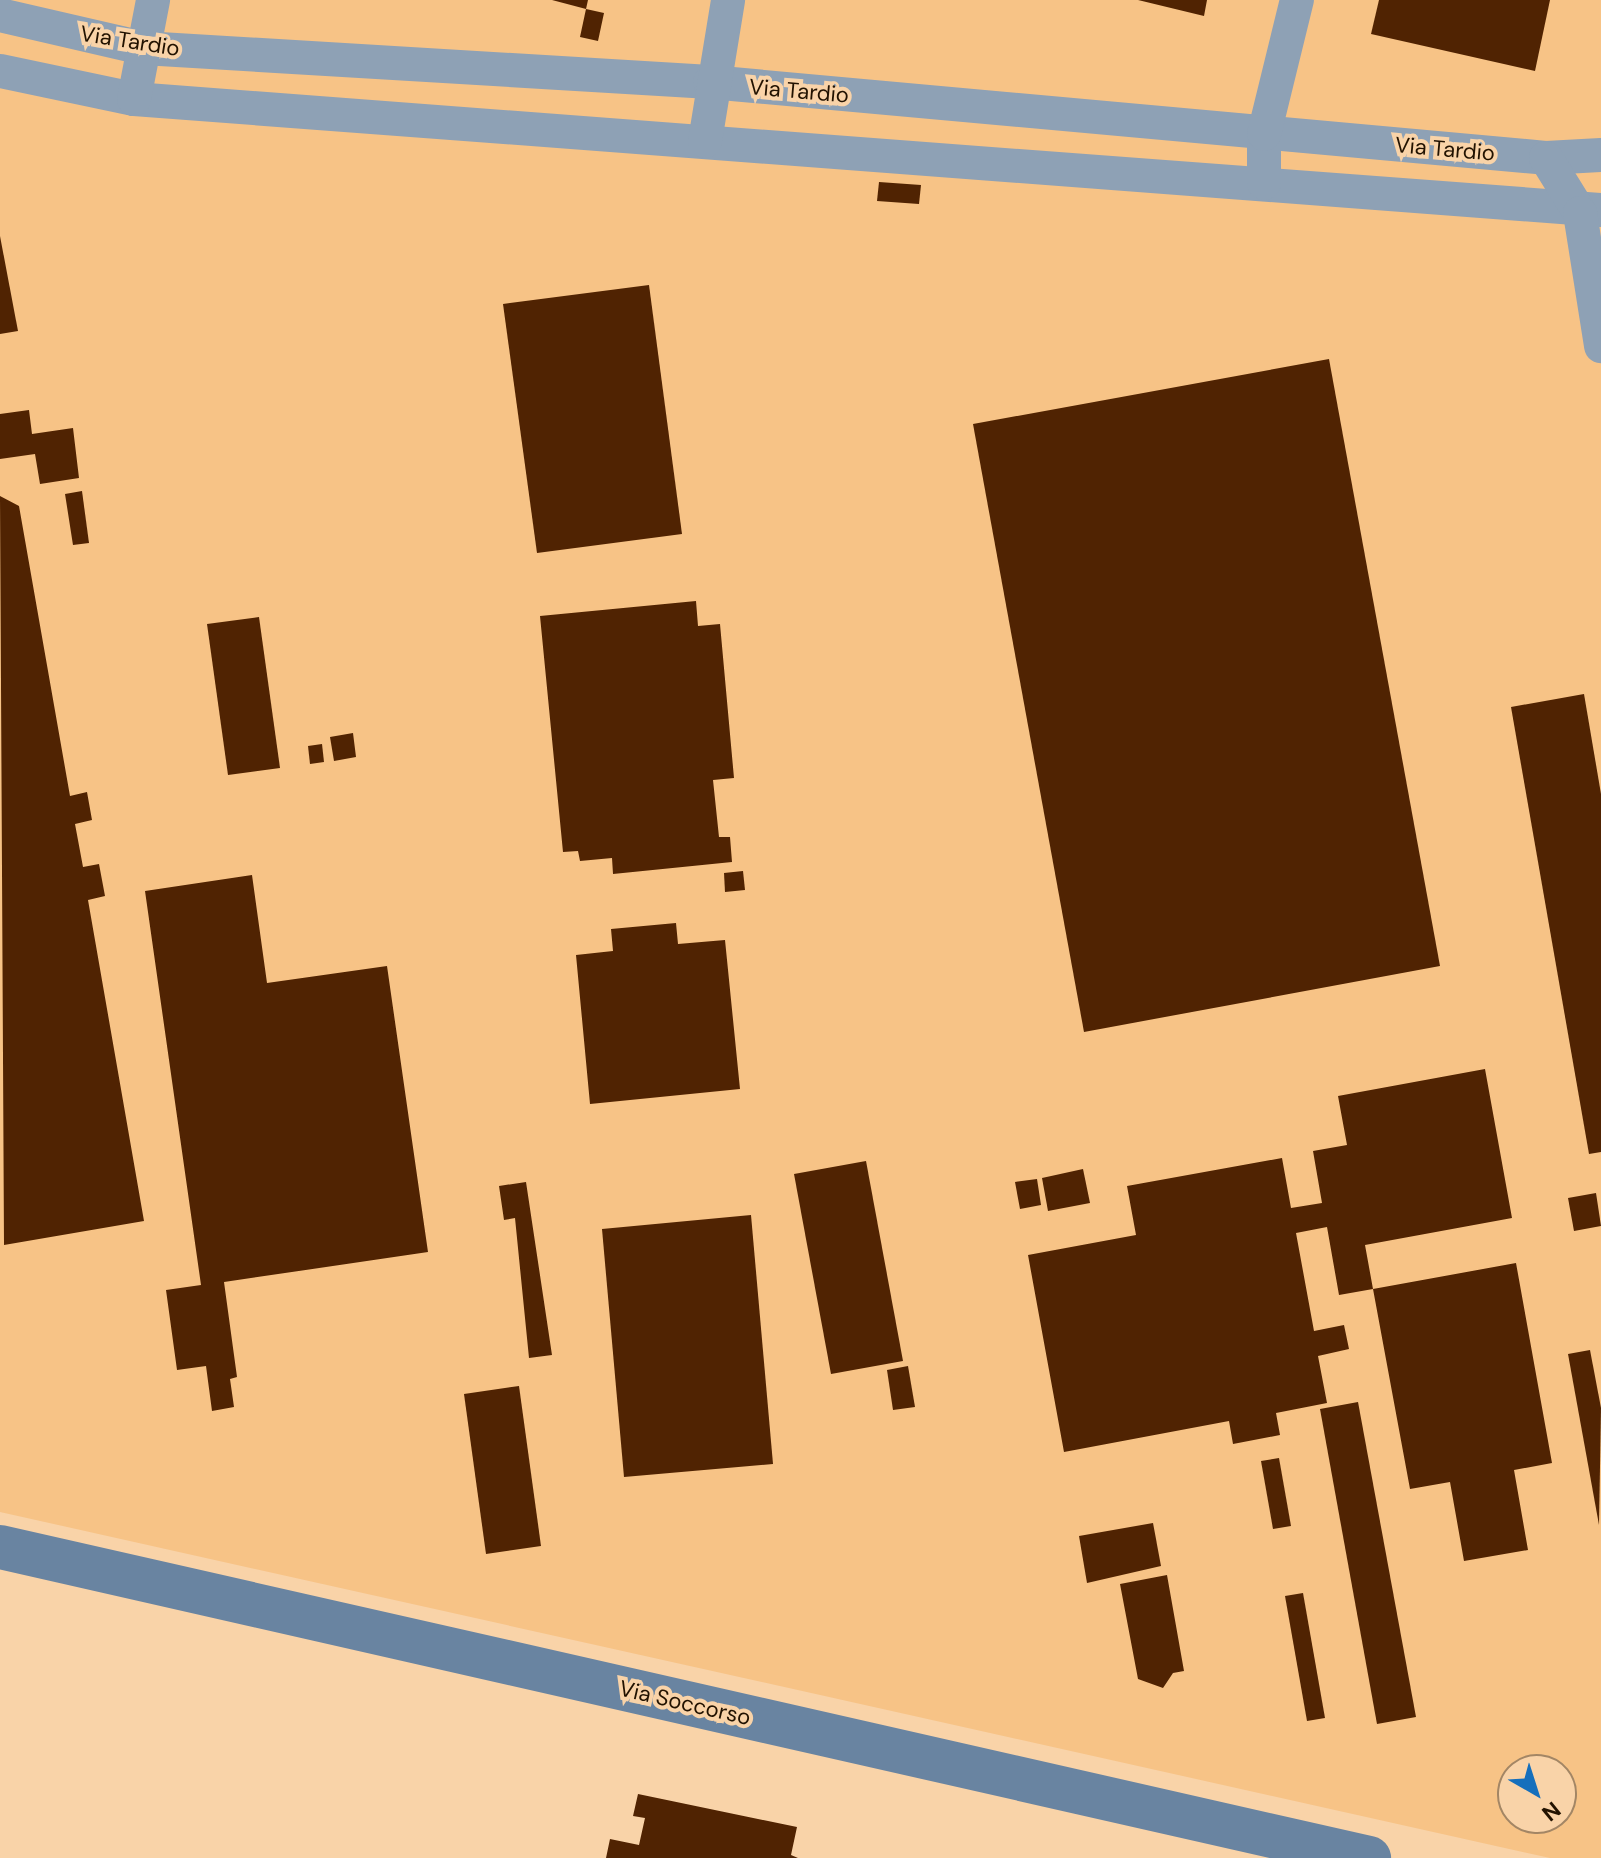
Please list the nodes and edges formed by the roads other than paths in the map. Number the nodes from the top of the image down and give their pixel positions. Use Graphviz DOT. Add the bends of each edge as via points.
graph roads {
  1 [pos="153,0"];
  2 [pos="728,0"];
  3 [pos="1297,0"];
  4 [pos="0,15"];
  5 [pos="143,48"];
  6 [pos="0,71"];
  7 [pos="710,82"];
  8 [pos="134,99"];
  9 [pos="1264,134"];
  10 [pos="705,141"];
  11 [pos="1601,155"];
  12 [pos="1546,158"];
  13 [pos="1264,183"];
  14 [pos="1590,211"];
  15 [pos="1601,346"];
  16 [pos="0,1547"];
  17 [pos="1369,1858"];
  1 -- 5 [label="street"];
  2 -- 7 [label="street"];
  3 -- 9 [label="street"];
  4 -- 5 [label="street, Via Tardio"];
  5 -- 7 [label="street, Via Tardio"];
  5 -- 8 [label="street"];
  6 -- 8 [label="street"];
  7 -- 9 [label="street, Via Tardio"];
  7 -- 10 [label="street"];
  8 -- 10 [label="street"];
  9 -- 12 [label="street, Via Tardio"];
  9 -- 13 [label="street"];
  10 -- 13 [label="street"];
  11 -- 12 [label="street, Via Tardio"];
  12 -- 14 [label="street"];
  13 -- 14 [label="street"];
  14 -- 15 [label="street"];
  16 -- 17 [label="main road, Via Soccorso"];
}
